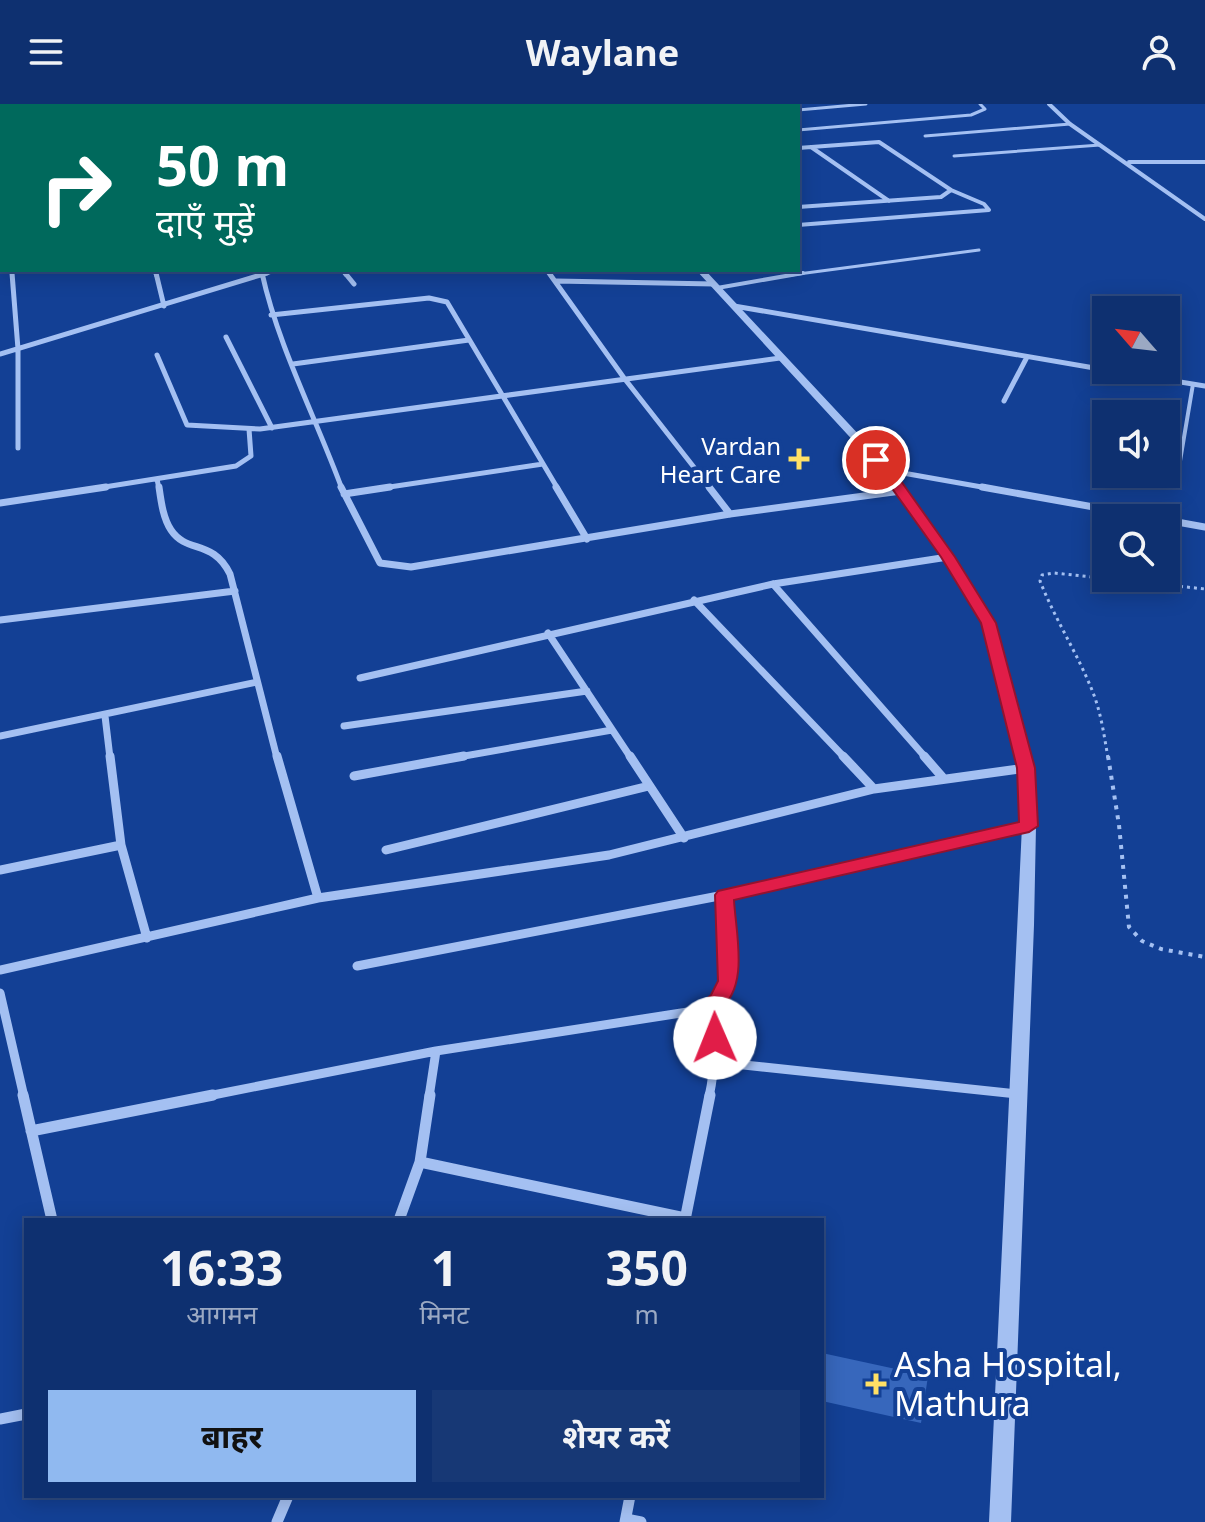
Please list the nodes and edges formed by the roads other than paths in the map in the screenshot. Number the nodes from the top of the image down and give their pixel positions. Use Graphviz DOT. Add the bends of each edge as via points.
graph roads {
  1 [pos="866,104"];
  2 [pos="980,104"];
  3 [pos="1049,104"];
  4 [pos="800,110"];
  5 [pos="1070,124"];
  6 [pos="800,130"];
  7 [pos="925,136"];
  8 [pos="1100,145"];
  9 [pos="811,147"];
  10 [pos="800,148"];
  11 [pos="954,156"];
  12 [pos="1128,162"];
  13 [pos="1205,162"];
  14 [pos="951,190"];
  15 [pos="890,202"];
  16 [pos="800,205"];
  17 [pos="1205,219"];
  18 [pos="800,225"];
  19 [pos="979,250"];
  20 [pos="12,272"];
  21 [pos="156,272"];
  22 [pos="262,272"];
  23 [pos="344,272"];
  24 [pos="549,272"];
  25 [pos="702,272"];
  26 [pos="556,281"];
  27 [pos="354,284"];
  28 [pos="716,286"];
  29 [pos="164,306"];
  30 [pos="734,306"];
  31 [pos="271,315"];
  32 [pos="226,337"];
  33 [pos="469,340"];
  34 [pos="18,349"];
  35 [pos="0,354"];
  36 [pos="157,355"];
  37 [pos="1027,357"];
  38 [pos="780,358"];
  39 [pos="293,364"];
  40 [pos="1092,368"];
  41 [pos="624,378"];
  42 [pos="1180,382"];
  43 [pos="1193,384"];
  44 [pos="1205,386"];
  45 [pos="503,394"];
  46 [pos="1004,401"];
  47 [pos="317,420"];
  48 [pos="272,428"];
  49 [pos="249,429"];
  50 [pos="18,448"];
  51 [pos="1180,461"];
  52 [pos="543,464"];
  53 [pos="886,470"];
  54 [pos="157,479"];
  55 [pos="901,491"];
  56 [pos="344,494"];
  57 [pos="0,503"];
  58 [pos="1092,507"];
  59 [pos="730,514"];
  60 [pos="1180,523"];
  61 [pos="1205,527"];
  62 [pos="587,539"];
  63 [pos="948,557"];
  64 [pos="773,584"];
  65 [pos="235,591"];
  66 [pos="694,600"];
  67 [pos="0,620"];
  68 [pos="548,633"];
  69 [pos="360,678"];
  70 [pos="257,682"];
  71 [pos="587,691"];
  72 [pos="105,716"];
  73 [pos="344,726"];
  74 [pos="612,730"];
  75 [pos="0,736"];
  76 [pos="1026,768"];
  77 [pos="354,776"];
  78 [pos="944,779"];
  79 [pos="649,786"];
  80 [pos="874,789"];
  81 [pos="1029,826"];
  82 [pos="684,838"];
  83 [pos="121,845"];
  84 [pos="386,850"];
  85 [pos="0,870"];
  86 [pos="724,895"];
  87 [pos="318,898"];
  88 [pos="147,938"];
  89 [pos="357,966"];
  90 [pos="0,970"];
  91 [pos="0,993"];
  92 [pos="707,1009"];
  93 [pos="436,1051"];
  94 [pos="716,1062"];
  95 [pos="1018,1094"];
  96 [pos="31,1131"];
  97 [pos="420,1162"];
  98 [pos="52,1218"];
  99 [pos="400,1218"];
  100 [pos="680,1218"];
  101 [pos="685,1218"];
  102 [pos="24,1414"];
  103 [pos="0,1419"];
  104 [pos="287,1498"];
  105 [pos="630,1498"];
  106 [pos="625,1521"];
  107 [pos="277,1522"];
  108 [pos="641,1522"];
  109 [pos="1000,1522"];
  1 -- 4 [label="lane"];
  2 -- 6 [label="lane" via="985,109 971,115"];
  3 -- 5 [label="street"];
  5 -- 7 [label="lane"];
  5 -- 8 [label="street"];
  8 -- 11 [label="lane"];
  8 -- 12 [label="street"];
  9 -- 10 [label="street"];
  9 -- 14 [label="street" via="879,142"];
  9 -- 15 [label="street"];
  12 -- 13 [label="street"];
  12 -- 17 [label="street"];
  14 -- 15 [label="street" via="941,197"];
  14 -- 18 [label="street" via="989,210"];
  15 -- 16 [label="street"];
  19 -- 28 [label="lane"];
  20 -- 34 [label="street"];
  21 -- 29 [label="street"];
  22 -- 29 [label="street"];
  22 -- 31 [label="street"];
  23 -- 27 [label="street"];
  24 -- 26 [label="street"];
  25 -- 28 [label="street"];
  26 -- 28 [label="street"];
  26 -- 41 [label="street"];
  28 -- 30 [label="street"];
  29 -- 34 [label="street"];
  30 -- 37 [label="street"];
  30 -- 38 [label="street"];
  31 -- 33 [label="street" via="439,299 451,306"];
  31 -- 39 [label="street"];
  32 -- 48 [label="street"];
  33 -- 39 [label="street"];
  33 -- 45 [label="street"];
  34 -- 35 [label="street"];
  34 -- 50 [label="street"];
  36 -- 49 [label="street" via="187,425"];
  37 -- 40 [label="street"];
  37 -- 46 [label="street"];
  38 -- 41 [label="street"];
  38 -- 53 [label="street"];
  39 -- 47 [label="street"];
  41 -- 45 [label="street"];
  41 -- 59 [label="street"];
  42 -- 43 [label="street"];
  43 -- 44 [label="street"];
  43 -- 51 [label="lane"];
  45 -- 47 [label="street"];
  45 -- 52 [label="street"];
  47 -- 48 [label="street"];
  47 -- 56 [label="street"];
  48 -- 49 [label="street"];
  49 -- 54 [label="street" via="254,451 246,463"];
  52 -- 56 [label="street"];
  52 -- 62 [label="street"];
  53 -- 55 [label="street"];
  53 -- 58 [label="street"];
  54 -- 57 [label="street"];
  54 -- 65 [label="street" via="169,529 185,544 218,554"];
  55 -- 59 [label="street"];
  55 -- 63 [label="street"];
  56 -- 62 [label="street" via="374,557 393,566"];
  59 -- 62 [label="street"];
  60 -- 61 [label="street"];
  63 -- 64 [label="street"];
  63 -- 76 [label="street" via="989,623"];
  64 -- 66 [label="street"];
  64 -- 78 [label="street"];
  65 -- 67 [label="street"];
  65 -- 70 [label="street"];
  66 -- 68 [label="street"];
  66 -- 80 [label="street"];
  68 -- 69 [label="street"];
  68 -- 71 [label="street"];
  70 -- 72 [label="street"];
  70 -- 87 [label="street"];
  71 -- 73 [label="street"];
  71 -- 74 [label="street"];
  72 -- 75 [label="street"];
  72 -- 83 [label="street"];
  74 -- 77 [label="street"];
  74 -- 79 [label="street"];
  76 -- 78 [label="street"];
  76 -- 81 [label="street"];
  78 -- 80 [label="street"];
  79 -- 82 [label="street"];
  79 -- 84 [label="street"];
  80 -- 82 [label="street"];
  81 -- 86 [label="street"];
  81 -- 95 [label="street"];
  82 -- 87 [label="street" via="609,855"];
  83 -- 85 [label="street"];
  83 -- 88 [label="street"];
  86 -- 89 [label="street"];
  86 -- 92 [label="street" via="728,981 719,1000"];
  87 -- 88 [label="street"];
  88 -- 90 [label="street"];
  91 -- 96 [label="street"];
  92 -- 93 [label="street"];
  92 -- 94 [label="street"];
  93 -- 96 [label="street"];
  93 -- 97 [label="street"];
  94 -- 95 [label="street"];
  94 -- 101 [label="street"];
  95 -- 109 [label="street"];
  96 -- 98 [label="street"];
  97 -- 99 [label="street"];
  97 -- 100 [label="street"];
  102 -- 103 [label="street"];
  104 -- 107 [label="street"];
  105 -- 106 [label="street"];
  106 -- 108 [label="street"];
}
